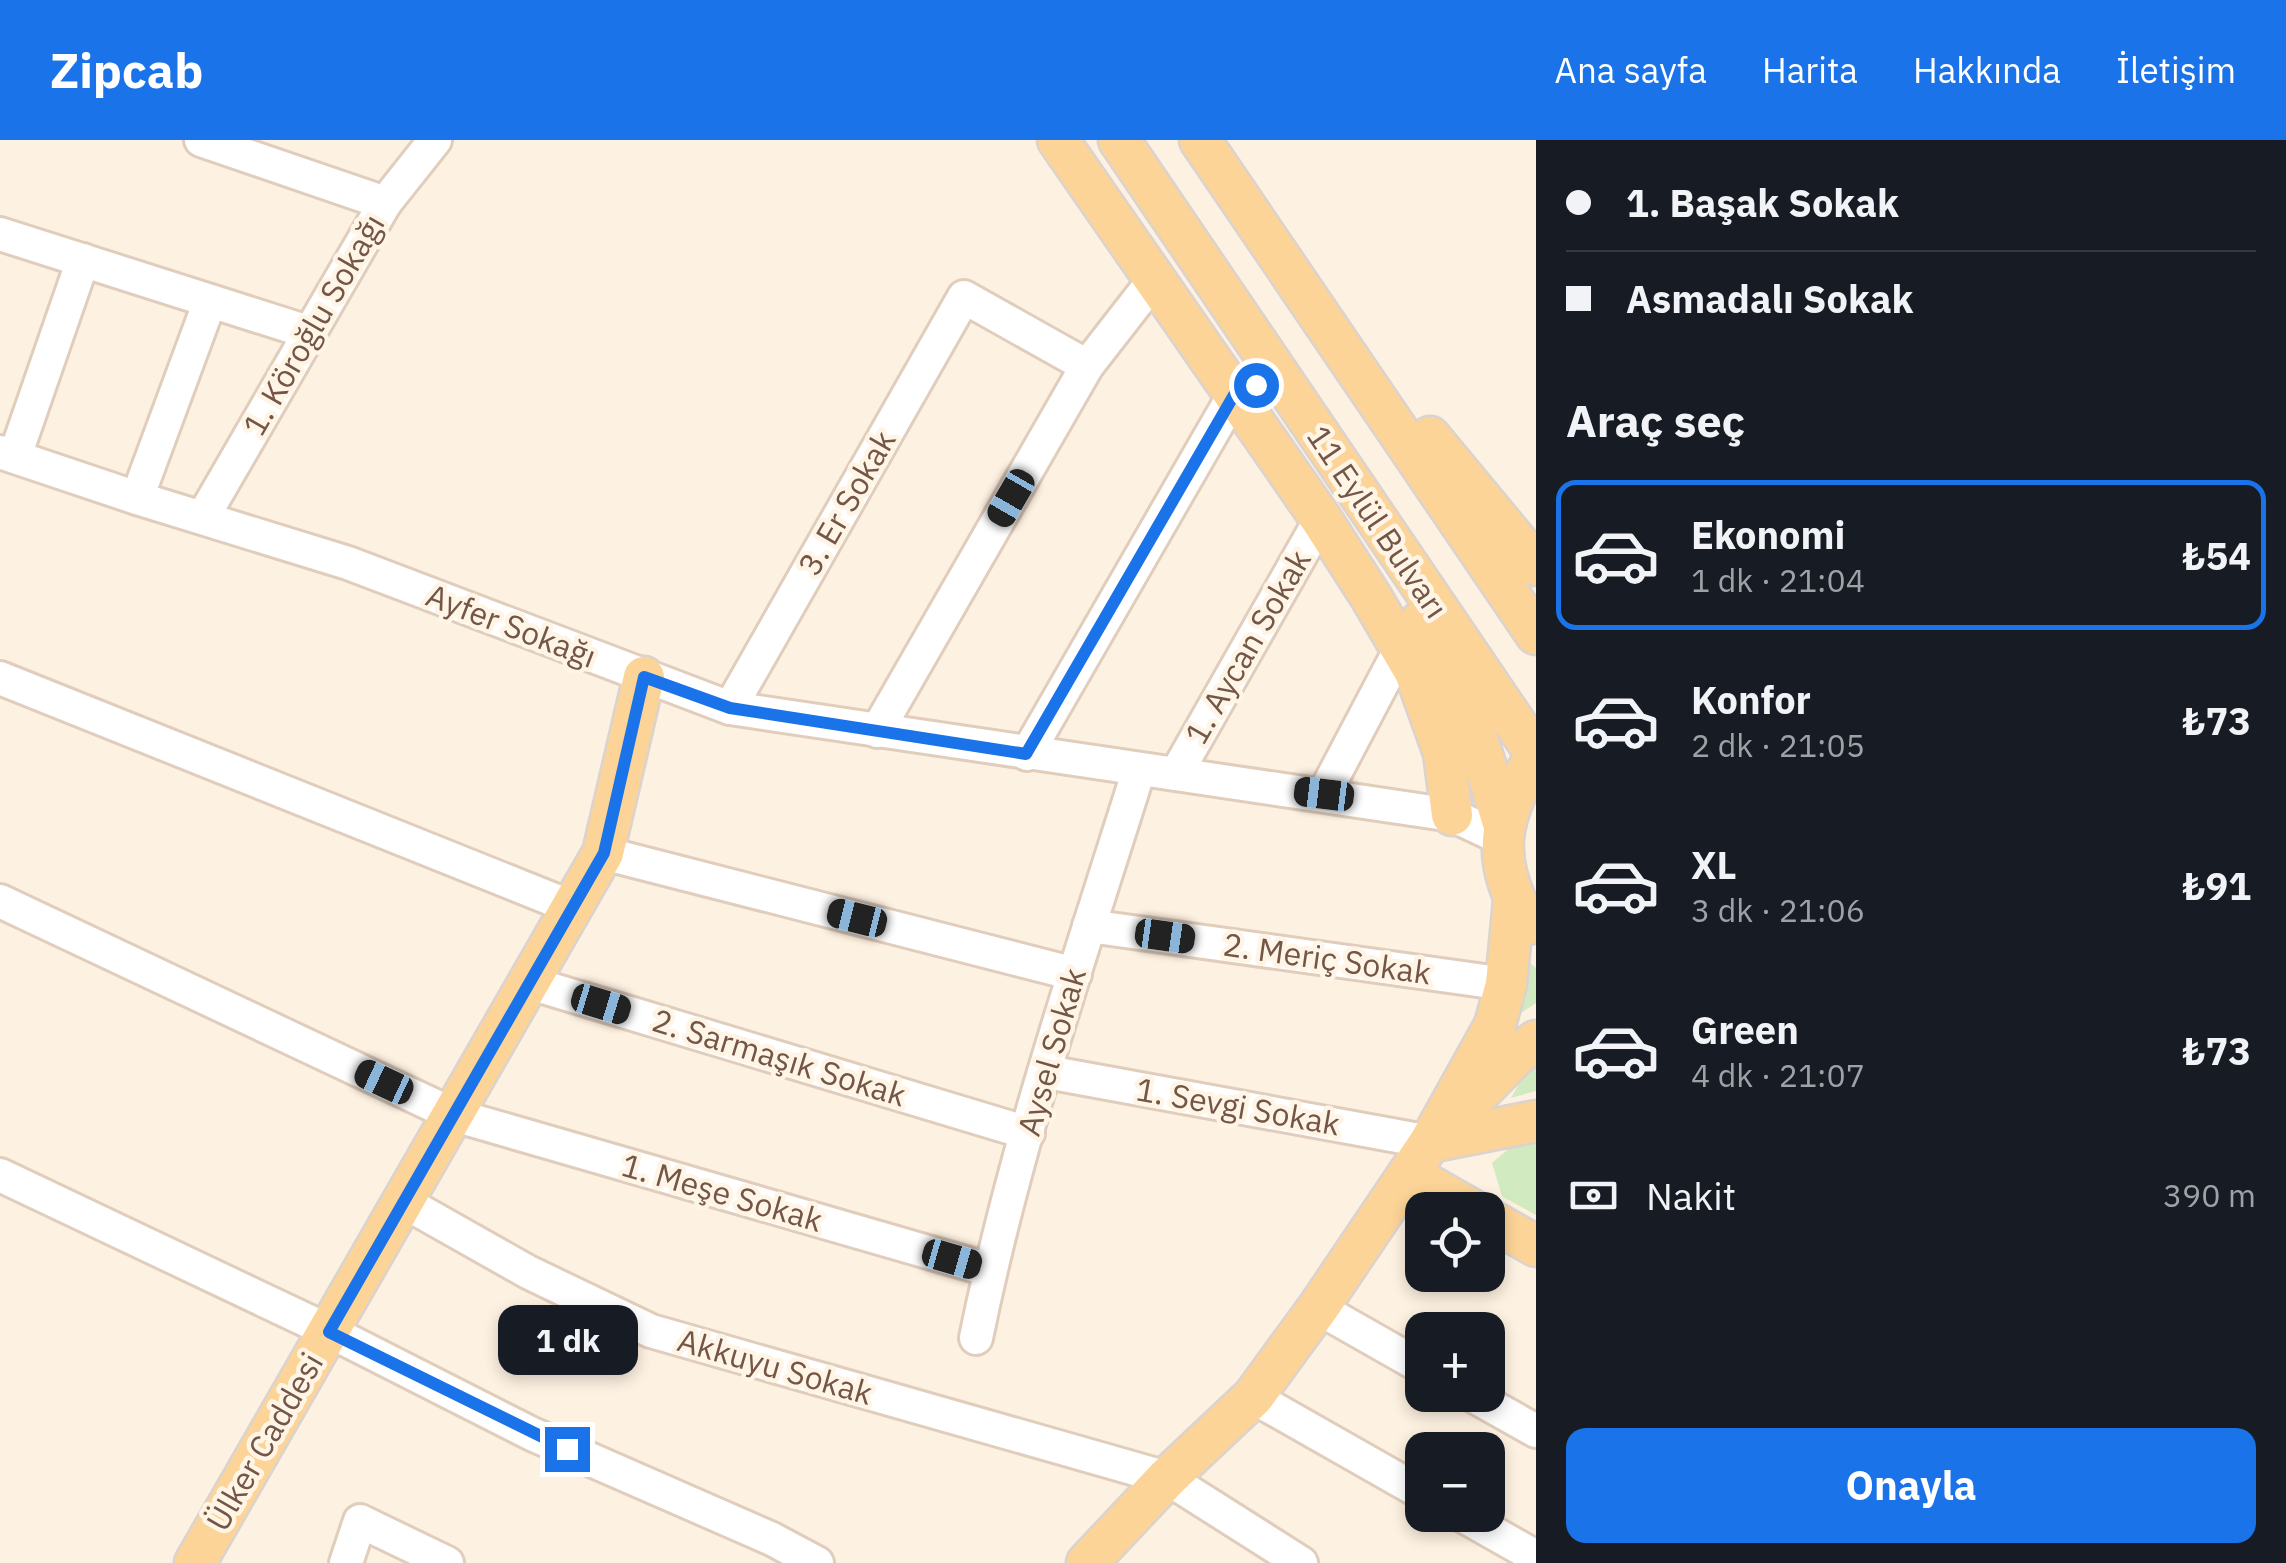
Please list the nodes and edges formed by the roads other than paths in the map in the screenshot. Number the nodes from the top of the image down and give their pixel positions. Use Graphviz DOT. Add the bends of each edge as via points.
graph roads {
  1 [pos="200,140"];
  2 [pos="435,140"];
  3 [pos="1058,140"];
  4 [pos="1118,140"];
  5 [pos="1200,140"];
  6 [pos="385,203"];
  7 [pos="1258,225"];
  8 [pos="0,234"];
  9 [pos="82,260"];
  10 [pos="1154,280"];
  11 [pos="210,301"];
  12 [pos="308,332"];
  13 [pos="1088,366"];
  14 [pos="1277,375"];
  15 [pos="1234,395"];
  16 [pos="7,454"];
  17 [pos="1346,476"];
  18 [pos="137,498"];
  19 [pos="204,517"];
  20 [pos="1321,519"];
  21 [pos="1536,565"];
  22 [pos="1536,634"];
  23 [pos="1401,648"];
  24 [pos="644,677"];
  25 [pos="0,678"];
  26 [pos="730,708"];
  27 [pos="876,731"];
  28 [pos="1026,754"];
  29 [pos="1536,755"];
  30 [pos="1138,770"];
  31 [pos="1176,774"];
  32 [pos="1324,794"];
  33 [pos="1452,815"];
  34 [pos="1503,831"];
  35 [pos="604,853"];
  36 [pos="0,901"];
  37 [pos="1514,901"];
  38 [pos="574,908"];
  39 [pos="1090,926"];
  40 [pos="1536,937"];
  41 [pos="1075,974"];
  42 [pos="530,982"];
  43 [pos="1506,984"];
  44 [pos="1536,1040"];
  45 [pos="1047,1072"];
  46 [pos="454,1115"];
  47 [pos="1536,1120"];
  48 [pos="1028,1133"];
  49 [pos="1420,1158"];
  50 [pos="0,1175"];
  51 [pos="1454,1192"];
  52 [pos="404,1202"];
  53 [pos="1505,1229"];
  54 [pos="1536,1246"];
  55 [pos="990,1270"];
  56 [pos="1318,1308"];
  57 [pos="329,1332"];
  58 [pos="976,1338"];
  59 [pos="1405,1357"];
  60 [pos="1252,1396"];
  61 [pos="1502,1412"];
  62 [pos="1536,1431"];
  63 [pos="1167,1478"];
  64 [pos="1405,1483"];
  65 [pos="1492,1532"];
  66 [pos="1536,1557"];
  67 [pos="1093,1561"];
  68 [pos="195,1563"];
  69 [pos="346,1563"];
  70 [pos="448,1563"];
  71 [pos="817,1563"];
  72 [pos="1301,1563"];
  1 -- 6 [label="street"];
  2 -- 6 [label="street, 1. Köroğlu Sokağı"];
  3 -- 10 [label="main road"];
  4 -- 14 [label="main road, 11 Eylül Bulvarı"];
  5 -- 7 [label="main road"];
  6 -- 12 [label="street, 1. Köroğlu Sokağı"];
  7 -- 21 [label="main road"];
  7 -- 22 [label="main road"];
  8 -- 9 [label="street"];
  9 -- 11 [label="street"];
  9 -- 16 [label="street"];
  10 -- 13 [label="street"];
  10 -- 15 [label="main road"];
  11 -- 12 [label="street"];
  11 -- 18 [label="street"];
  12 -- 19 [label="street, 1. Köroğlu Sokağı"];
  13 -- 26 [label="street, 3. Er Sokak" via="964,297"];
  13 -- 27 [label="street"];
  14 -- 15 [label="street"];
  14 -- 17 [label="main road, 11 Eylül Bulvarı"];
  15 -- 20 [label="main road"];
  15 -- 28 [label="street"];
  16 -- 18 [label="street, Ayfer Sokağı"];
  17 -- 29 [label="main road, 11 Eylül Bulvarı"];
  17 -- 34 [label="main road" via="1473,726"];
  18 -- 19 [label="street, Ayfer Sokağı"];
  19 -- 24 [label="street, Ayfer Sokağı" via="348,562"];
  20 -- 23 [label="main road"];
  20 -- 31 [label="street, 1. Aycan Sokak"];
  23 -- 32 [label="street"];
  23 -- 33 [label="main road" via="1444,753"];
  24 -- 26 [label="street, Ayfer Sokağı"];
  24 -- 35 [label="main road, Ülker Caddesi"];
  25 -- 38 [label="street"];
  26 -- 27 [label="street, Ayfer Sokağı"];
  27 -- 28 [label="street, Ayfer Sokağı"];
  28 -- 30 [label="street, Ayfer Sokağı"];
  29 -- 34 [label="main road" via="1515,790"];
  30 -- 31 [label="street, Ayfer Sokağı"];
  30 -- 39 [label="street, Aysel Sokak"];
  31 -- 32 [label="street, Ayfer Sokağı"];
  32 -- 33 [label="street, Ayfer Sokağı"];
  33 -- 34 [label="street, Ayfer Sokağı"];
  34 -- 37 [label="main road"];
  35 -- 38 [label="main road, Ülker Caddesi"];
  35 -- 41 [label="street"];
  36 -- 46 [label="street, 1. Meşe Sokak"];
  37 -- 40 [label="main road"];
  37 -- 43 [label="main road"];
  38 -- 42 [label="main road, Ülker Caddesi"];
  39 -- 41 [label="street, Aysel Sokak"];
  39 -- 43 [label="street, 2. Meriç Sokak"];
  41 -- 45 [label="street, Aysel Sokak"];
  42 -- 46 [label="main road, Ülker Caddesi"];
  42 -- 48 [label="street, 2. Sarmaşık Sokak"];
  43 -- 49 [label="main road" via="1496,1026"];
  44 -- 49 [label="main road"];
  45 -- 48 [label="street, Aysel Sokak"];
  45 -- 49 [label="street, 1. Sevgi Sokak"];
  46 -- 52 [label="main road, Ülker Caddesi"];
  46 -- 55 [label="street, 1. Meşe Sokak"];
  47 -- 49 [label="main road"];
  48 -- 55 [label="street, Aysel Sokak"];
  49 -- 51 [label="main road"];
  49 -- 56 [label="main road"];
  50 -- 57 [label="street"];
  52 -- 57 [label="main road, Ülker Caddesi"];
  52 -- 63 [label="street, Akkuyu Sokak" via="651,1331"];
  53 -- 54 [label="main road"];
  55 -- 58 [label="street, Aysel Sokak"];
  56 -- 59 [label="street"];
  56 -- 60 [label="main road"];
  57 -- 68 [label="main road, Ülker Caddesi"];
  57 -- 71 [label="street" via="532,1434"];
  60 -- 63 [label="main road"];
  60 -- 64 [label="street"];
  61 -- 62 [label="street"];
  63 -- 67 [label="main road"];
  63 -- 72 [label="street, Akkuyu Sokak"];
  65 -- 66 [label="street"];
  69 -- 70 [label="street" via="360,1521"];
}
